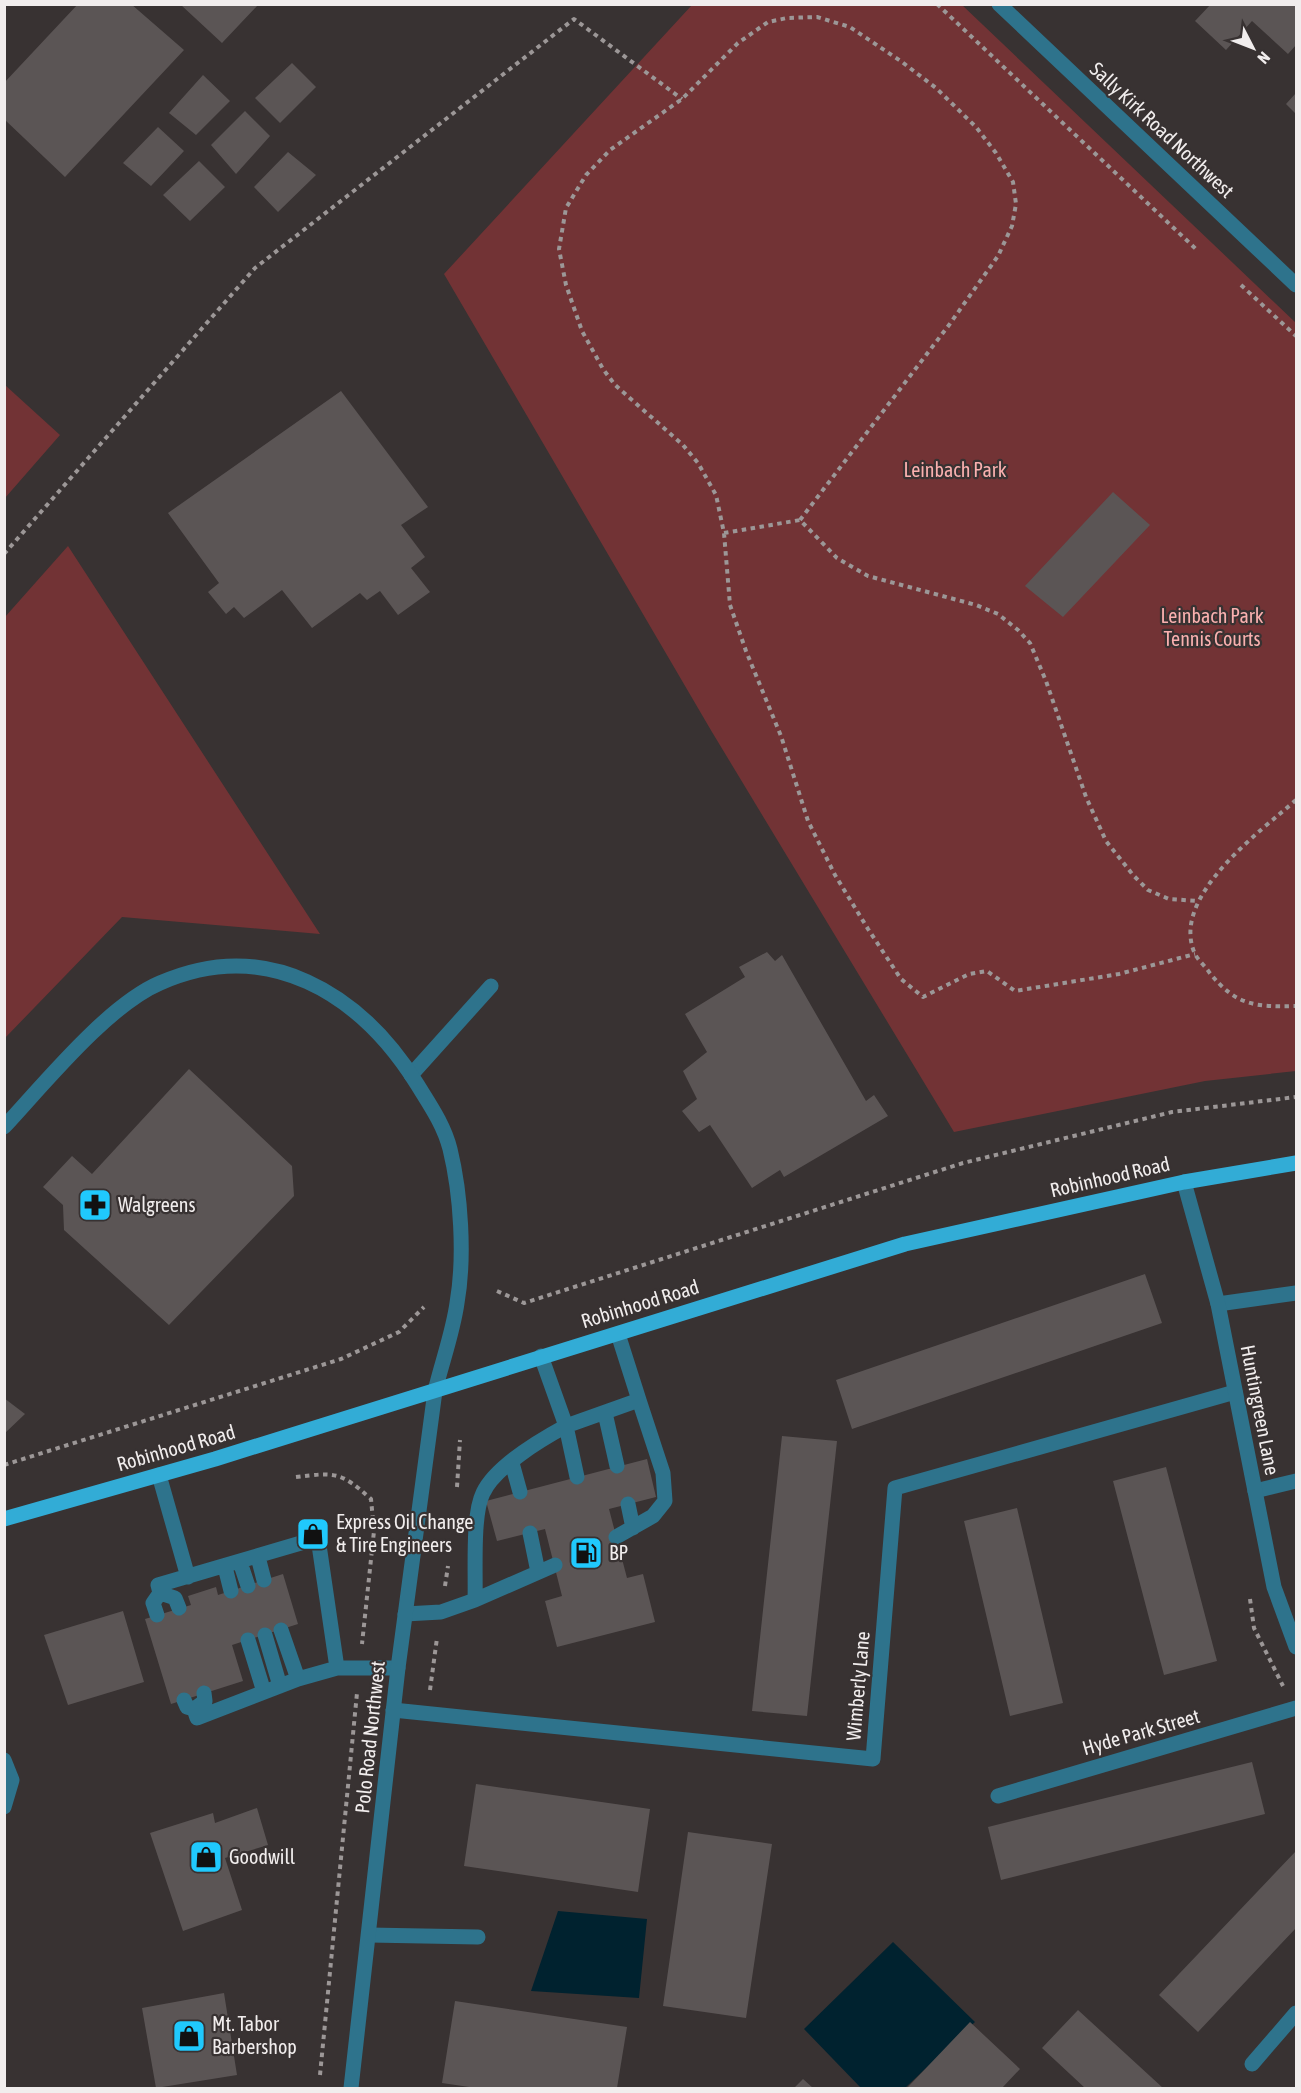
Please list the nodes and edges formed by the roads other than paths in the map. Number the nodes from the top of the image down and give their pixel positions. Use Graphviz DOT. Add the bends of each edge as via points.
graph roads {
  1 [pos="999,4"];
  2 [pos="1296,285"];
  3 [pos="491,986"];
  4 [pos="411,1075"];
  5 [pos="4,1127"];
  6 [pos="1296,1163"];
  7 [pos="1184,1182"];
  8 [pos="1296,1293"];
  9 [pos="1218,1304"];
  10 [pos="618,1334"];
  11 [pos="541,1356"];
  12 [pos="435,1391"];
  13 [pos="1235,1392"];
  14 [pos="639,1400"];
  15 [pos="605,1413"];
  16 [pos="566,1426"];
  17 [pos="512,1463"];
  18 [pos="617,1466"];
  19 [pos="159,1475"];
  20 [pos="577,1477"];
  21 [pos="1296,1481"];
  22 [pos="1255,1491"];
  23 [pos="520,1492"];
  24 [pos="628,1504"];
  25 [pos="4,1519"];
  26 [pos="633,1528"];
  27 [pos="530,1533"];
  28 [pos="616,1537"];
  29 [pos="258,1557"];
  30 [pos="240,1562"];
  31 [pos="555,1565"];
  32 [pos="225,1567"];
  33 [pos="538,1572"];
  34 [pos="188,1577"];
  35 [pos="264,1580"];
  36 [pos="248,1586"];
  37 [pos="231,1591"];
  38 [pos="160,1593"];
  39 [pos="475,1600"];
  40 [pos="179,1608"];
  41 [pos="405,1614"];
  42 [pos="157,1615"];
  43 [pos="281,1630"];
  44 [pos="265,1635"];
  45 [pos="248,1640"];
  46 [pos="1296,1647"];
  47 [pos="337,1668"];
  48 [pos="398,1668"];
  49 [pos="298,1679"];
  50 [pos="280,1686"];
  51 [pos="264,1692"];
  52 [pos="204,1694"];
  53 [pos="1296,1708"];
  54 [pos="393,1710"];
  55 [pos="4,1760"];
  56 [pos="998,1796"];
  57 [pos="4,1807"];
  58 [pos="369,1935"];
  59 [pos="478,1937"];
  60 [pos="1296,2013"];
  61 [pos="1252,2064"];
  62 [pos="351,2088"];
  1 -- 2 [label="street, Sally Kirk Road Northwest"];
  3 -- 4 [label="street"];
  4 -- 5 [label="street, Polo Road Northwest" via="386,1041 327,990 299,977 265,969 222,966 159,983 122,1005"];
  4 -- 12 [label="street, Polo Road Northwest" via="439,1119 458,1193 458,1302"];
  6 -- 7 [label="main road, Robinhood Road"];
  7 -- 9 [label="street, Huntingreen Lane"];
  7 -- 10 [label="main road, Robinhood Road" via="904,1244"];
  8 -- 9 [label="street"];
  9 -- 13 [label="street, Huntingreen Lane"];
  10 -- 11 [label="main road, Robinhood Road"];
  10 -- 14 [label="street"];
  11 -- 12 [label="main road, Robinhood Road"];
  11 -- 16 [label="street"];
  12 -- 19 [label="main road, Robinhood Road"];
  12 -- 41 [label="street, Polo Road Northwest"];
  13 -- 22 [label="street, Huntingreen Lane"];
  13 -- 54 [label="street, Wimberly Lane" via="895,1488 873,1759"];
  14 -- 15 [label="street"];
  14 -- 26 [label="street" via="663,1473 665,1501"];
  15 -- 16 [label="street"];
  15 -- 18 [label="street"];
  16 -- 17 [label="street"];
  16 -- 20 [label="street"];
  17 -- 23 [label="street"];
  17 -- 39 [label="street" via="483,1491 478,1507"];
  19 -- 25 [label="main road, Robinhood Road"];
  19 -- 34 [label="street"];
  21 -- 22 [label="street"];
  22 -- 46 [label="street, Huntingreen Lane" via="1274,1587"];
  24 -- 26 [label="street"];
  26 -- 28 [label="street"];
  27 -- 33 [label="street"];
  29 -- 30 [label="street"];
  29 -- 35 [label="street"];
  29 -- 47 [label="street" via="318,1539"];
  30 -- 32 [label="street"];
  30 -- 36 [label="street"];
  31 -- 33 [label="street"];
  32 -- 34 [label="street"];
  32 -- 37 [label="street"];
  33 -- 39 [label="street"];
  34 -- 38 [label="street" via="158,1585"];
  38 -- 40 [label="street" via="175,1598"];
  38 -- 42 [label="street" via="153,1603"];
  39 -- 41 [label="street" via="441,1612"];
  41 -- 48 [label="street, Polo Road Northwest"];
  43 -- 49 [label="street"];
  44 -- 50 [label="street"];
  45 -- 51 [label="street"];
  47 -- 48 [label="street"];
  47 -- 49 [label="street"];
  48 -- 54 [label="street, Polo Road Northwest"];
  49 -- 50 [label="street"];
  50 -- 51 [label="street"];
  51 -- 52 [label="street" via="196,1718 189,1704 205,1701"];
  53 -- 56 [label="street, Hyde Park Street"];
  54 -- 58 [label="street, Polo Road Northwest"];
  55 -- 57 [label="street" via="12,1780"];
  58 -- 59 [label="street"];
  58 -- 62 [label="street, Polo Road Northwest"];
  60 -- 61 [label="street"];
}
